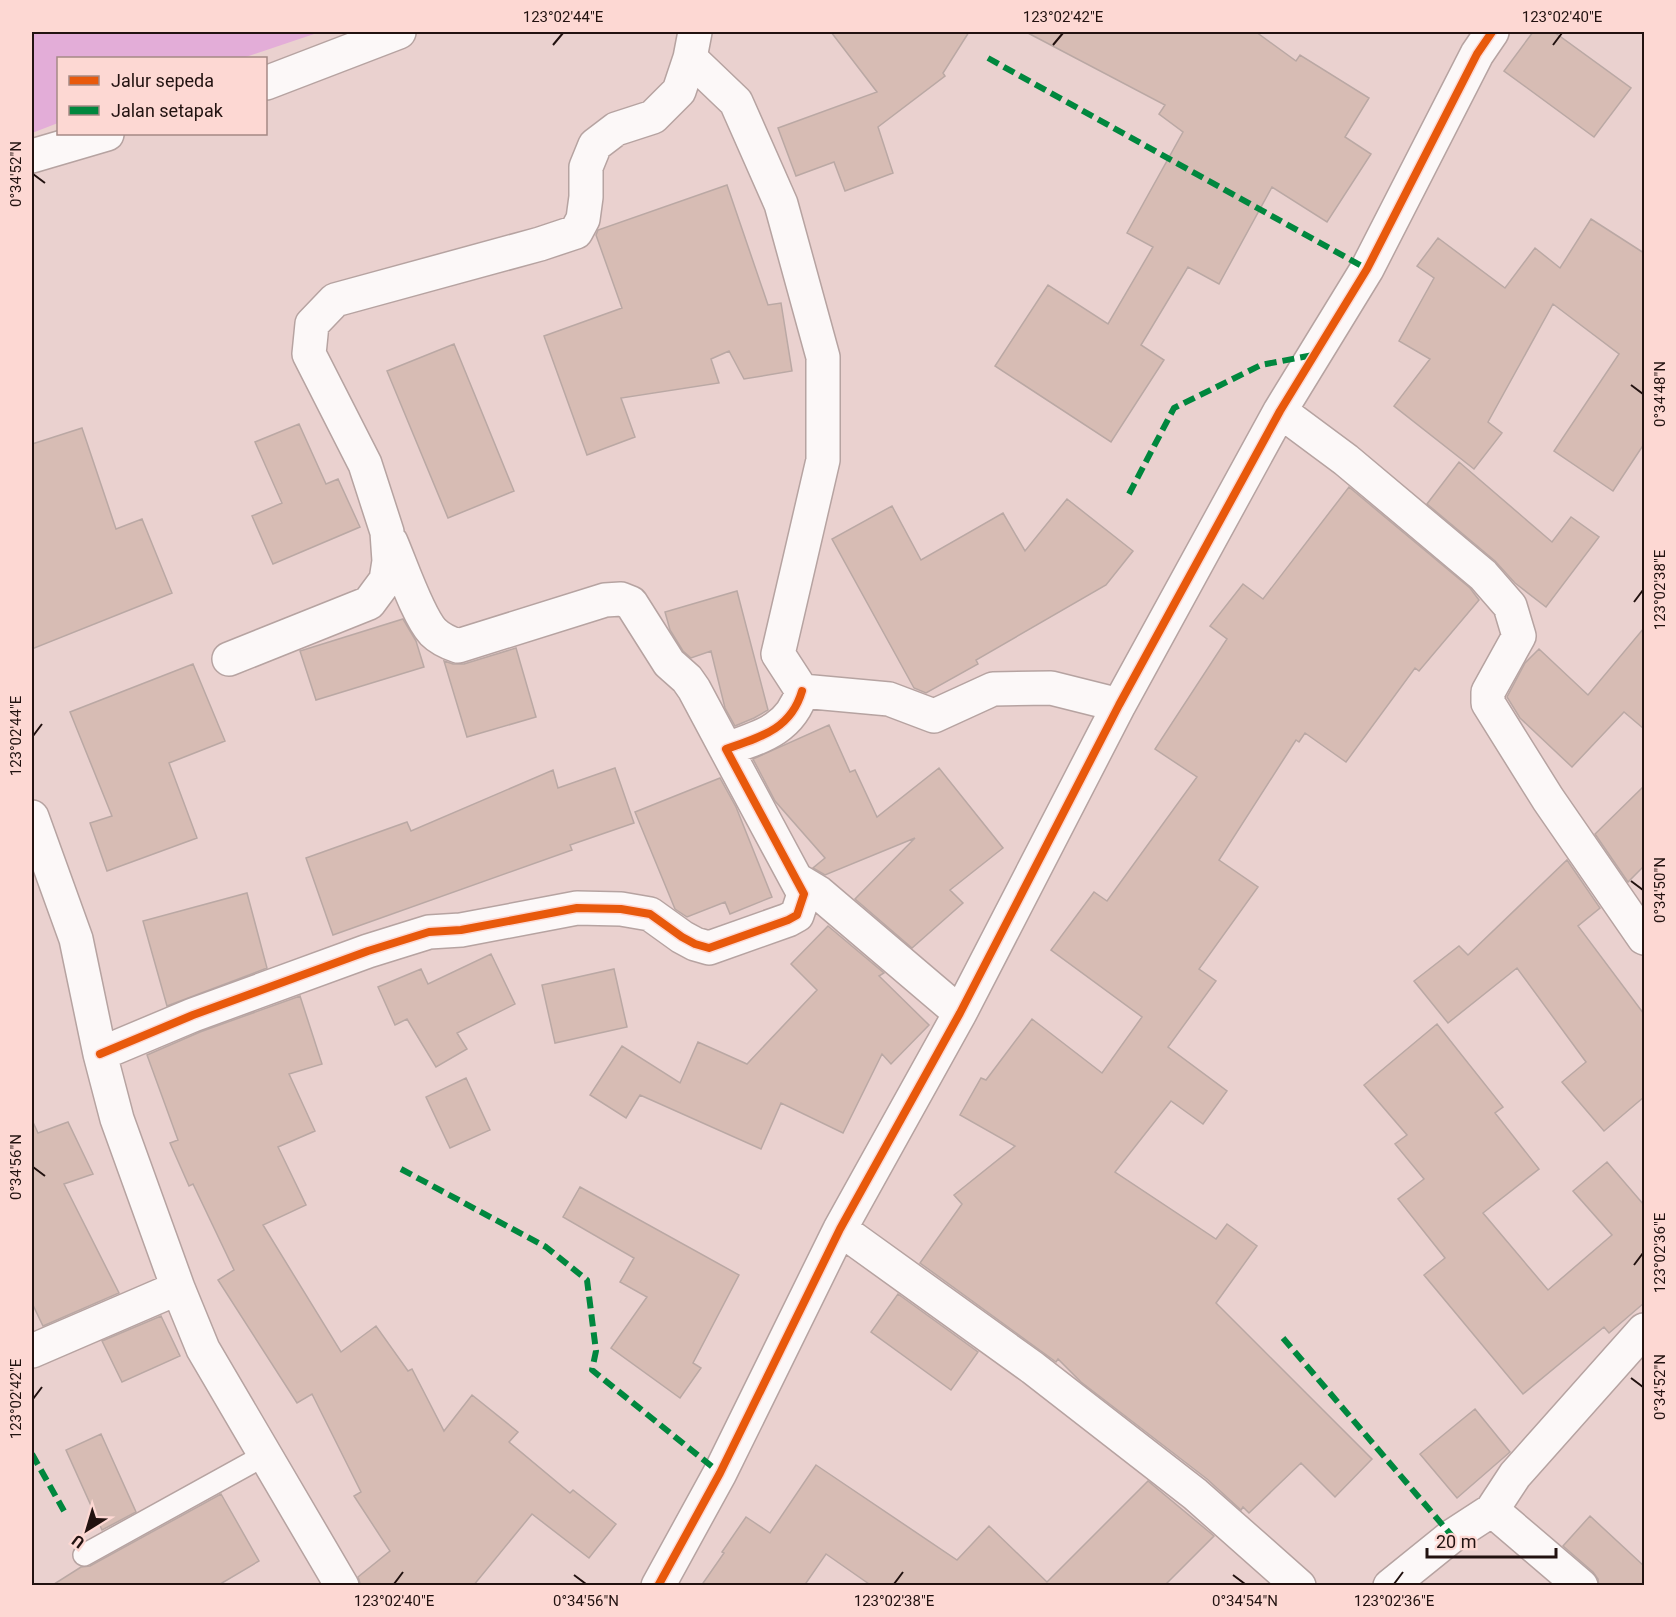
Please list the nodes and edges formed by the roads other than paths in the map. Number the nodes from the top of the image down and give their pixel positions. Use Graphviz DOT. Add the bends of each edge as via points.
graph roads {
  1 [pos="399,32"];
  2 [pos="1492,32"];
  3 [pos="692,45"];
  4 [pos="267,83"];
  5 [pos="104,135"];
  6 [pos="32,156"];
  7 [pos="1280,411"];
  8 [pos="387,532"];
  9 [pos="229,659"];
  10 [pos="802,690"];
  11 [pos="1119,705"];
  12 [pos="726,748"];
  13 [pos="32,817"];
  14 [pos="799,881"];
  15 [pos="1644,938"];
  16 [pos="960,1013"];
  17 [pos="100,1054"];
  18 [pos="840,1229"];
  19 [pos="178,1288"];
  20 [pos="1644,1330"];
  21 [pos="32,1351"];
  22 [pos="265,1455"];
  23 [pos="1492,1510"];
  24 [pos="84,1555"];
  25 [pos="342,1586"];
  26 [pos="658,1586"];
  27 [pos="1299,1586"];
  28 [pos="1390,1586"];
  29 [pos="1581,1586"];
  1 -- 4 [label="street"];
  2 -- 7 [label="street" via="1367,270"];
  3 -- 8 [label="street" via="679,91 653,117 616,129 596,145 586,167 583,219 576,232 335,300 312,324 309,354 365,464"];
  3 -- 10 [label="street" via="736,102 781,204 823,357 823,460 778,654"];
  5 -- 6 [label="street"];
  7 -- 11 [label="street"];
  7 -- 15 [label="street" via="1346,460 1483,575 1510,606 1519,636 1488,692 1488,703 1548,799"];
  8 -- 9 [label="street" via="386,580 369,603"];
  8 -- 12 [label="street" via="424,621 434,633 458,646 605,600 631,603 669,663 687,679"];
  10 -- 11 [label="street" via="889,699 934,716 993,689 1051,688"];
  10 -- 12 [label="street" via="798,706 780,725"];
  11 -- 16 [label="street"];
  12 -- 14 [label="street"];
  13 -- 17 [label="street" via="76,939"];
  14 -- 16 [label="street" via="819,893"];
  14 -- 17 [label="street" via="804,894 797,915 709,948 682,937 650,914 621,909 577,908 461,930 429,932 193,1015"];
  16 -- 18 [label="street"];
  17 -- 19 [label="street" via="117,1119"];
  18 -- 26 [label="street" via="720,1473"];
  18 -- 27 [label="street" via="1042,1375 1195,1494"];
  19 -- 21 [label="street"];
  19 -- 22 [label="street" via="203,1349"];
  20 -- 23 [label="street" via="1515,1475"];
  22 -- 24 [label="lane"];
  22 -- 25 [label="street"];
  23 -- 28 [label="street" via="1452,1536"];
  23 -- 29 [label="street"];
}
